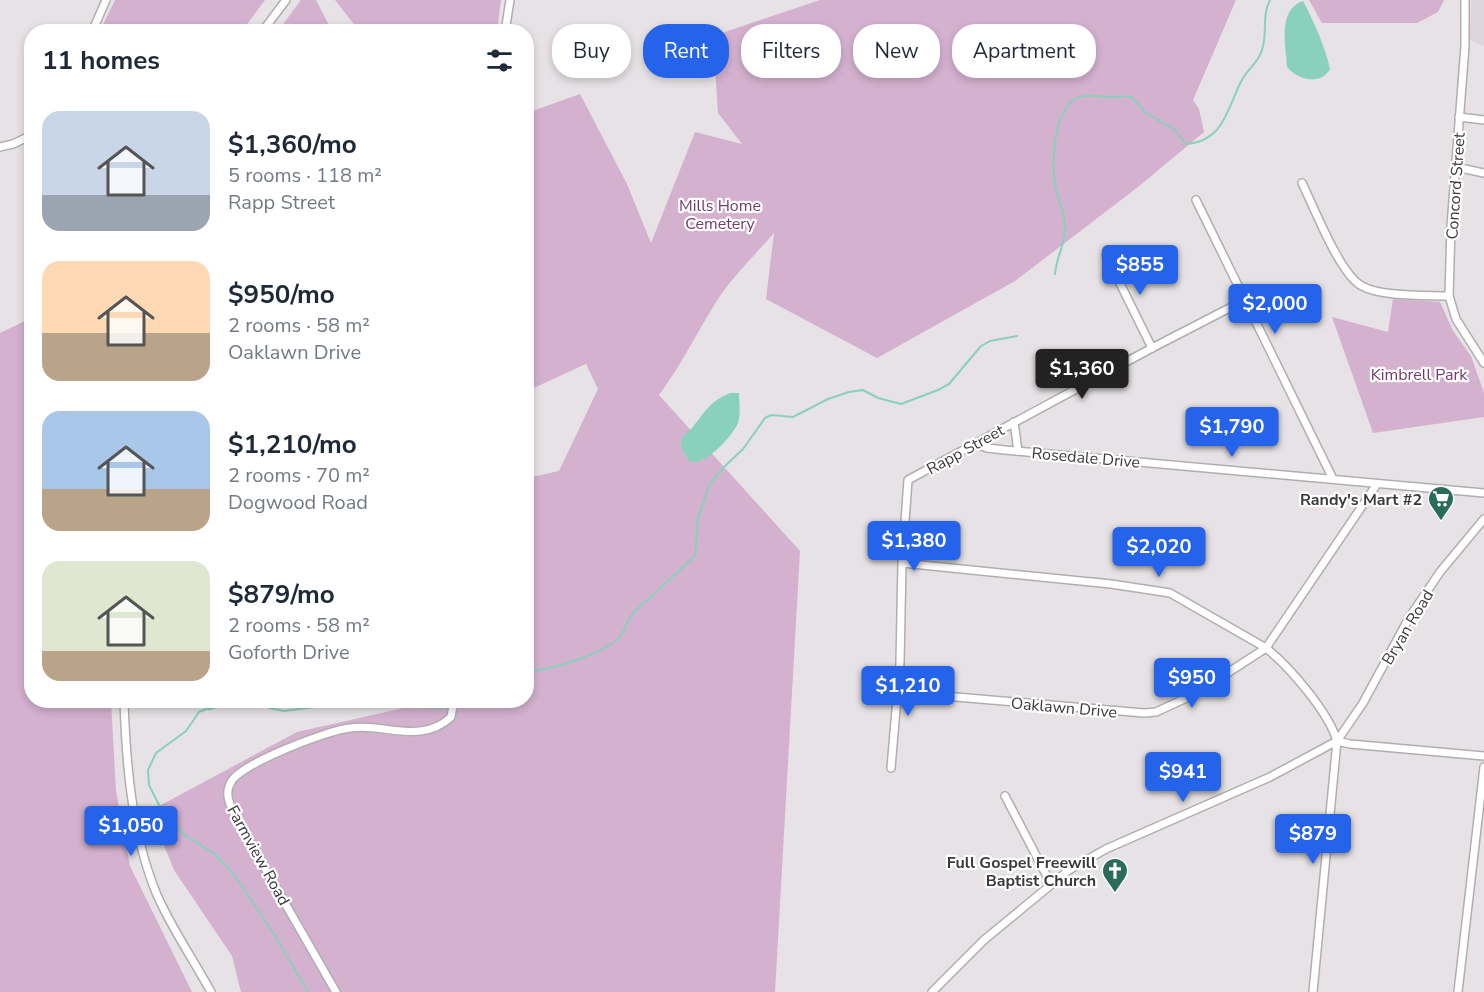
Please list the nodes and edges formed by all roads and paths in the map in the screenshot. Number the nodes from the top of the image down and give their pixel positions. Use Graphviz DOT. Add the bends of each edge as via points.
graph roads {
  1 [pos="106,0"];
  2 [pos="286,0"];
  3 [pos="510,0"];
  4 [pos="1465,0"];
  5 [pos="96,24"];
  6 [pos="268,24"];
  7 [pos="506,24"];
  8 [pos="1460,117"];
  9 [pos="1484,120"];
  10 [pos="24,139"];
  11 [pos="0,147"];
  12 [pos="1456,167"];
  13 [pos="1484,173"];
  14 [pos="1302,183"];
  15 [pos="1196,200"];
  16 [pos="1106,255"];
  17 [pos="1449,296"];
  18 [pos="1245,300"];
  19 [pos="1152,348"];
  20 [pos="1484,363"];
  21 [pos="1014,422"];
  22 [pos="975,444"];
  23 [pos="1018,451"];
  24 [pos="1333,479"];
  25 [pos="1377,484"];
  26 [pos="1484,493"];
  27 [pos="1484,519"];
  28 [pos="902,563"];
  29 [pos="1266,648"];
  30 [pos="897,692"];
  31 [pos="125,708"];
  32 [pos="453,708"];
  33 [pos="1337,741"];
  34 [pos="1484,756"];
  35 [pos="1484,767"];
  36 [pos="891,768"];
  37 [pos="1005,796"];
  38 [pos="1051,884"];
  39 [pos="211,992"];
  40 [pos="336,992"];
  41 [pos="932,992"];
  42 [pos="1313,992"];
  43 [pos="1457,992"];
  1 -- 5 [label="street"];
  2 -- 6 [label="street"];
  3 -- 7 [label="street"];
  4 -- 8 [label="street, Concord Street"];
  8 -- 9 [label="street"];
  8 -- 12 [label="street, Concord Street"];
  10 -- 11 [label="street"];
  12 -- 13 [label="street"];
  12 -- 17 [label="street, Concord Street"];
  14 -- 17 [label="street" via="1344,269 1355,282 1380,291"];
  15 -- 18 [label="street"];
  16 -- 19 [label="street"];
  17 -- 20 [label="street, Concord Street" via="1456,319"];
  18 -- 19 [label="street, Rapp Street"];
  18 -- 24 [label="street"];
  19 -- 21 [label="street, Rapp Street"];
  21 -- 22 [label="street, Rapp Street"];
  21 -- 23 [label="street"];
  22 -- 23 [label="street, Rosedale Drive"];
  22 -- 28 [label="street, Rapp Street" via="908,480"];
  23 -- 24 [label="street, Rosedale Drive"];
  24 -- 25 [label="street, Rosedale Drive"];
  25 -- 26 [label="street, Rosedale Drive"];
  25 -- 29 [label="street, Oaklawn Drive"];
  27 -- 33 [label="street, Bryan Road" via="1440,572 1409,618 1363,703"];
  28 -- 29 [label="street" via="1170,593"];
  28 -- 30 [label="street"];
  29 -- 30 [label="street, Oaklawn Drive" via="1195,694 1150,713"];
  29 -- 33 [label="street" via="1280,659 1328,718"];
  30 -- 36 [label="street"];
  31 -- 39 [label="street" via="129,772 144,860 169,921"];
  32 -- 40 [label="street, Farmview Road" via="451,717 433,729 408,733 351,727 315,737 242,770 230,782 228,800 235,816"];
  33 -- 34 [label="street"];
  33 -- 38 [label="street" via="1270,777 1100,852"];
  33 -- 42 [label="street"];
  35 -- 43 [label="street"];
  37 -- 38 [label="street"];
  38 -- 41 [label="street" via="984,940"];
}
